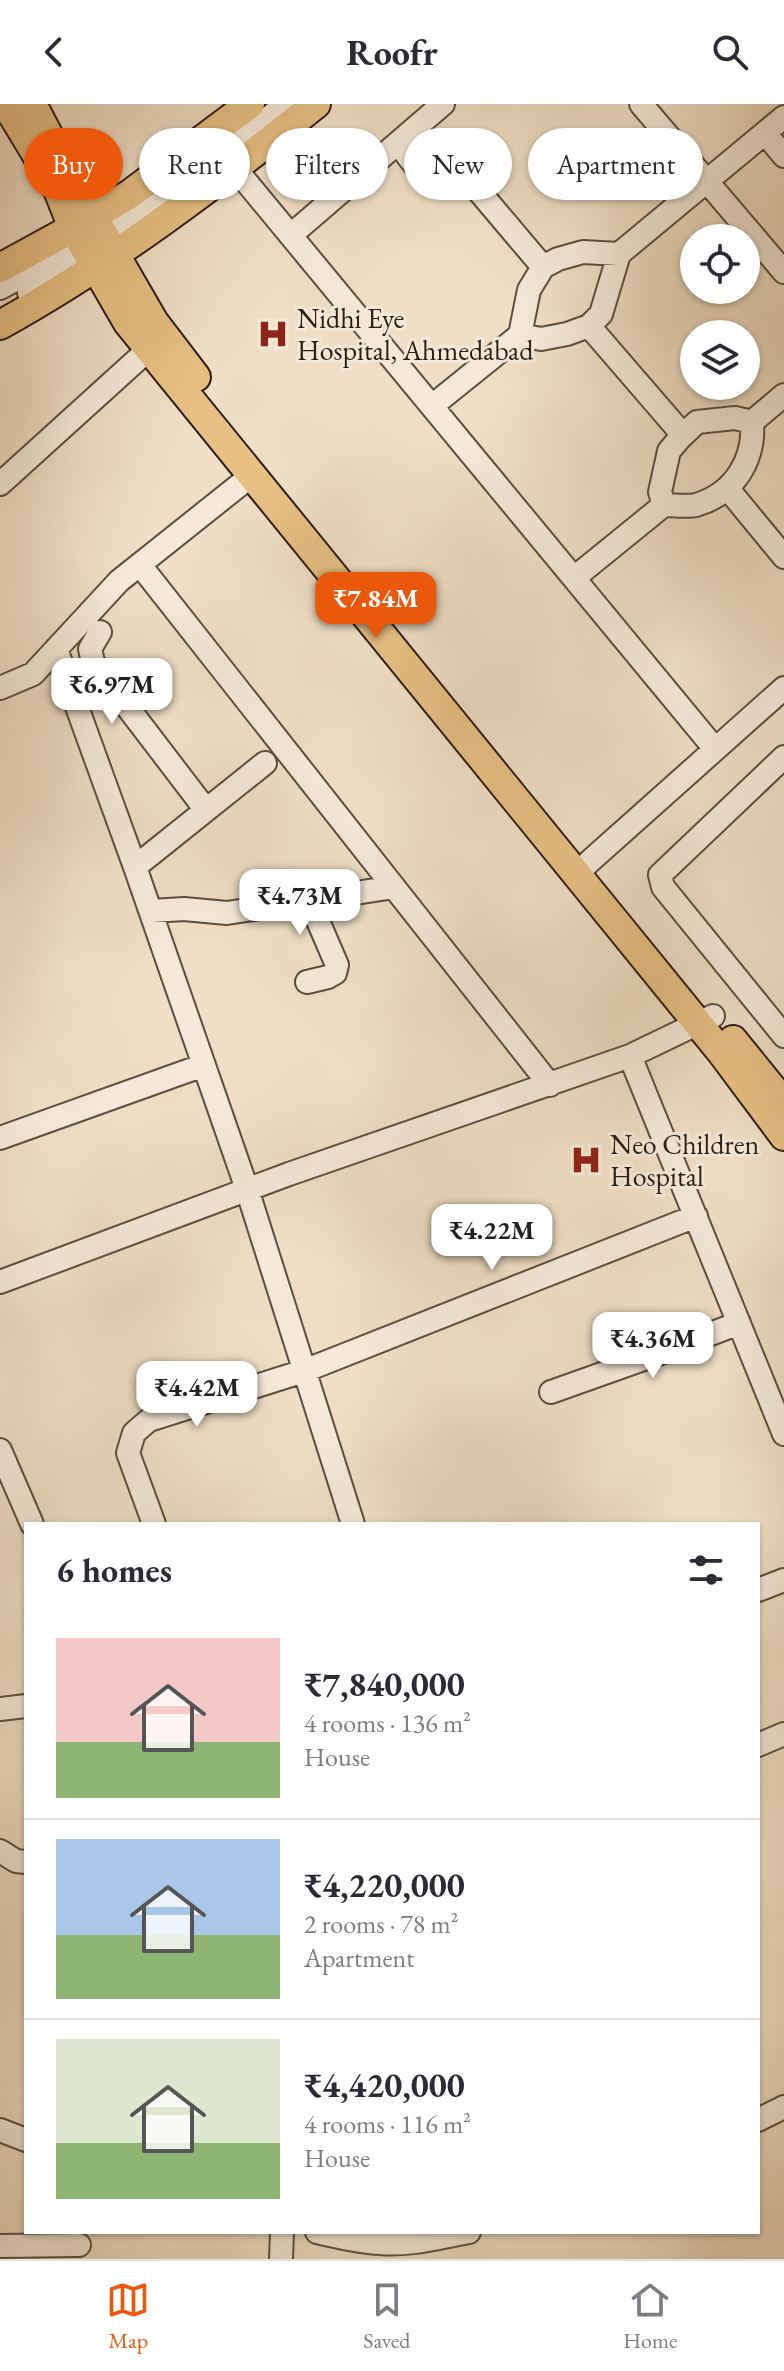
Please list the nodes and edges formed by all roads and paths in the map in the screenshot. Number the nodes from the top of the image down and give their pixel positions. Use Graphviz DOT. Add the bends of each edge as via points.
graph roads {
  1 [pos="6,104"];
  2 [pos="32,104"];
  3 [pos="250,104"];
  4 [pos="286,104"];
  5 [pos="316,104"];
  6 [pos="443,104"];
  7 [pos="641,104"];
  8 [pos="784,117"];
  9 [pos="765,133"];
  10 [pos="399,144"];
  11 [pos="250,155"];
  12 [pos="784,156"];
  13 [pos="708,183"];
  14 [pos="250,186"];
  15 [pos="172,200"];
  16 [pos="291,235"];
  17 [pos="94,241"];
  18 [pos="619,254"];
  19 [pos="543,267"];
  20 [pos="0,268"];
  21 [pos="784,272"];
  22 [pos="0,288"];
  23 [pos="0,309"];
  24 [pos="0,325"];
  25 [pos="589,326"];
  26 [pos="520,335"];
  27 [pos="149,349"];
  28 [pos="784,395"];
  29 [pos="432,406"];
  30 [pos="752,422"];
  31 [pos="683,435"];
  32 [pos="252,475"];
  33 [pos="0,484"];
  34 [pos="728,489"];
  35 [pos="664,505"];
  36 [pos="784,557"];
  37 [pos="140,565"];
  38 [pos="574,578"];
  39 [pos="100,632"];
  40 [pos="56,649"];
  41 [pos="0,688"];
  42 [pos="783,691"];
  43 [pos="715,749"];
  44 [pos="784,757"];
  45 [pos="265,763"];
  46 [pos="206,810"];
  47 [pos="135,867"];
  48 [pos="583,868"];
  49 [pos="394,887"];
  50 [pos="309,900"];
  51 [pos="151,911"];
  52 [pos="307,982"];
  53 [pos="705,1020"];
  54 [pos="784,1036"];
  55 [pos="630,1056"];
  56 [pos="204,1065"];
  57 [pos="550,1085"];
  58 [pos="784,1103"];
  59 [pos="784,1136"];
  60 [pos="0,1138"];
  61 [pos="247,1189"];
  62 [pos="696,1216"];
  63 [pos="0,1282"];
  64 [pos="739,1323"];
  65 [pos="304,1371"];
  66 [pos="551,1392"];
  67 [pos="784,1434"];
  68 [pos="0,1450"];
  69 [pos="31,1522"];
  70 [pos="153,1522"];
  71 [pos="352,1522"];
  72 [pos="784,1580"];
  73 [pos="760,1589"];
  74 [pos="24,1706"];
  75 [pos="0,1709"];
  76 [pos="784,1734"];
  77 [pos="760,1744"];
  78 [pos="0,1851"];
  79 [pos="24,1862"];
  80 [pos="784,2107"];
  81 [pos="760,2119"];
  82 [pos="0,2130"];
  83 [pos="24,2139"];
  84 [pos="282,2234"];
  85 [pos="325,2234"];
  86 [pos="458,2234"];
  87 [pos="79,2245"];
  88 [pos="0,2246"];
  89 [pos="281,2259"];
  1 -- 17 [label="main road"];
  2 -- 17 [label="main road"];
  3 -- 17 [label="main road" via="130,194"];
  4 -- 17 [label="street"];
  5 -- 11 [label="main road"];
  6 -- 10 [label="street"];
  7 -- 13 [label="street"];
  8 -- 9 [label="street"];
  9 -- 12 [label="street"];
  9 -- 13 [label="street"];
  10 -- 16 [label="street"];
  10 -- 19 [label="street" via="424,175 466,176"];
  13 -- 18 [label="street"];
  13 -- 21 [label="street"];
  14 -- 16 [label="street"];
  15 -- 17 [label="main road"];
  16 -- 29 [label="street"];
  17 -- 20 [label="main road"];
  17 -- 22 [label="street"];
  17 -- 23 [label="street" via="44,285"];
  17 -- 24 [label="main road"];
  17 -- 27 [label="main road" via="128,323"];
  17 -- 48 [label="main road"];
  18 -- 19 [label="street" via="583,252"];
  18 -- 25 [label="street" via="601,314"];
  19 -- 26 [label="street" via="529,290"];
  25 -- 26 [label="street" via="541,339"];
  25 -- 31 [label="street"];
  26 -- 29 [label="street"];
  27 -- 32 [label="main road"];
  27 -- 33 [label="street"];
  28 -- 30 [label="street"];
  29 -- 38 [label="street"];
  30 -- 31 [label="street" via="697,422"];
  30 -- 34 [label="street" via="753,440 743,470"];
  31 -- 35 [label="street" via="669,451 660,492"];
  32 -- 37 [label="street"];
  32 -- 48 [label="main road"];
  34 -- 35 [label="street" via="695,506"];
  34 -- 36 [label="street"];
  35 -- 38 [label="street"];
  37 -- 40 [label="street"];
  37 -- 49 [label="street"];
  38 -- 43 [label="street"];
  39 -- 46 [label="street" via="90,649 93,662"];
  40 -- 41 [label="street" via="33,674"];
  40 -- 47 [label="street"];
  42 -- 43 [label="street"];
  43 -- 48 [label="street"];
  44 -- 54 [label="street" via="660,875 663,887"];
  45 -- 46 [label="street"];
  46 -- 47 [label="street"];
  47 -- 51 [label="street"];
  48 -- 53 [label="main road" via="675,972"];
  49 -- 50 [label="street"];
  49 -- 57 [label="street"];
  50 -- 51 [label="street" via="227,913"];
  50 -- 52 [label="street" via="337,965 328,977"];
  51 -- 56 [label="street"];
  53 -- 55 [label="street"];
  53 -- 58 [label="main road"];
  53 -- 59 [label="main road"];
  55 -- 57 [label="street"];
  55 -- 62 [label="street"];
  56 -- 60 [label="street"];
  56 -- 61 [label="street"];
  57 -- 61 [label="street"];
  61 -- 63 [label="street"];
  61 -- 65 [label="street"];
  62 -- 64 [label="street"];
  62 -- 65 [label="street"];
  64 -- 66 [label="street"];
  64 -- 67 [label="street"];
  65 -- 70 [label="street" via="149,1420 134,1433 128,1453"];
  65 -- 71 [label="street"];
  68 -- 69 [label="street"];
  72 -- 73 [label="street"];
  74 -- 75 [label="street"];
  76 -- 77 [label="street"];
  78 -- 79 [label="street"];
  80 -- 81 [label="street"];
  82 -- 83 [label="street"];
  84 -- 89 [label="street"];
  85 -- 86 [label="street" via="383,2244"];
  87 -- 88 [label="street"];
}
